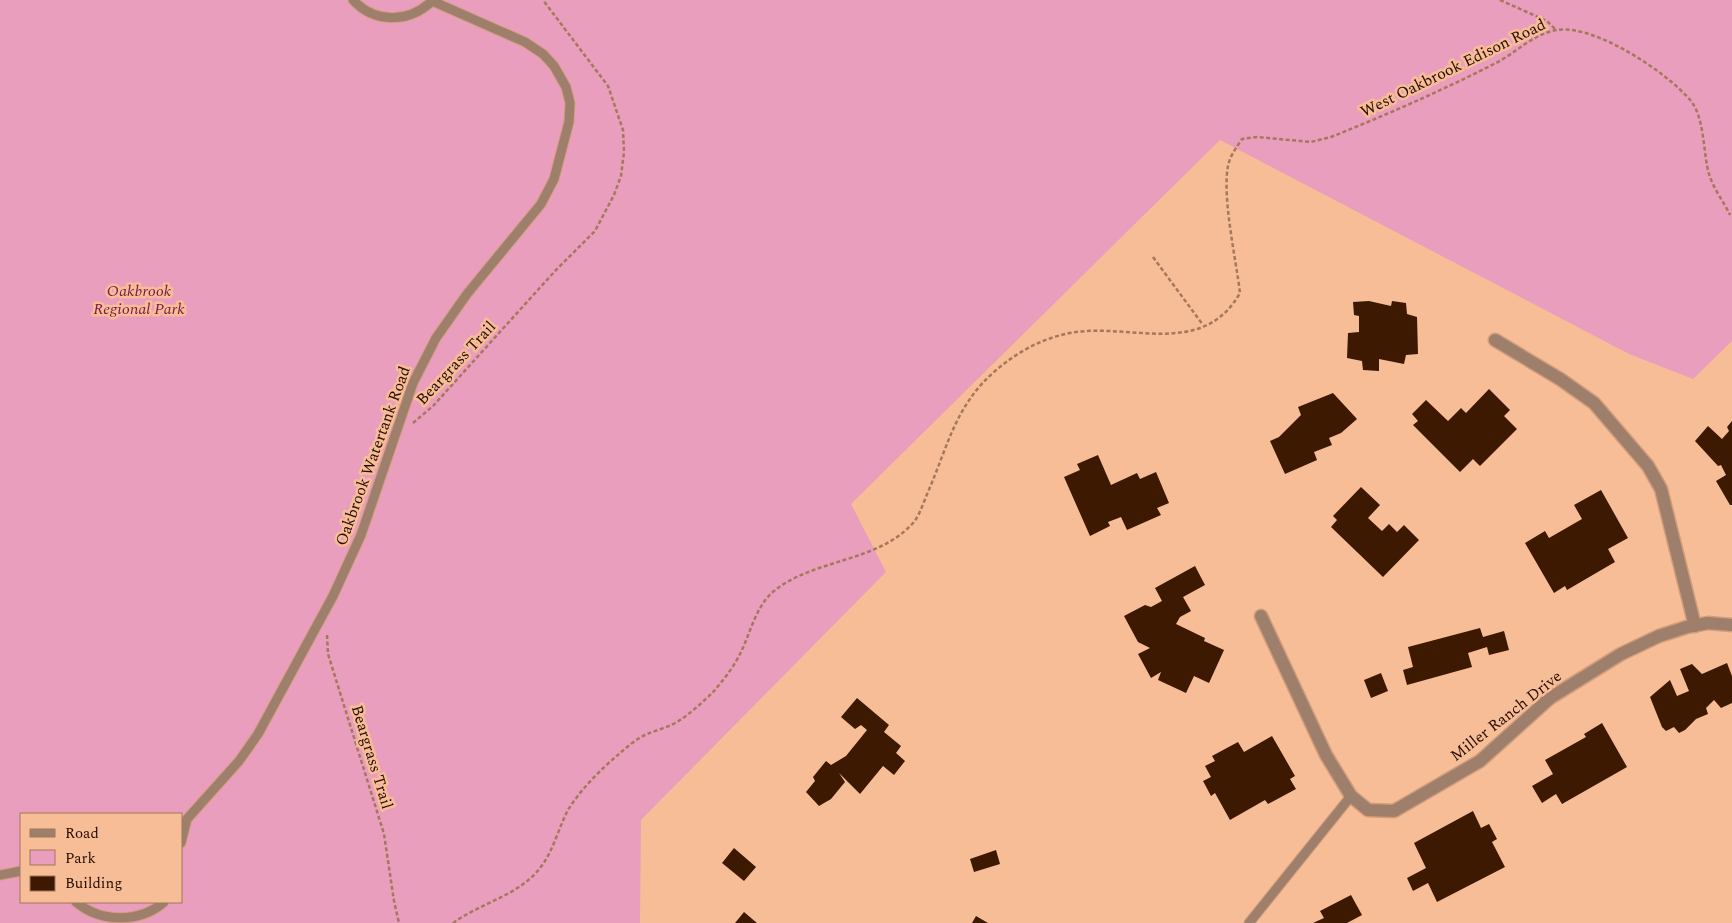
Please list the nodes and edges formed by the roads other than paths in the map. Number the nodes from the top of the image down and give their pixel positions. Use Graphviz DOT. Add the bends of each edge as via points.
graph roads {
  1 [pos="353,0"];
  2 [pos="432,1"];
  3 [pos="1495,340"];
  4 [pos="1261,616"];
  5 [pos="1732,625"];
  6 [pos="1695,626"];
  7 [pos="1351,796"];
  8 [pos="182,839"];
  9 [pos="20,871"];
  10 [pos="0,875"];
  11 [pos="78,903"];
  12 [pos="163,903"];
  13 [pos="1249,923"];
  1 -- 2 [label="lane, Oakbrook Watertank Road" via="368,12 384,18 402,18 418,12"];
  2 -- 8 [label="lane, Oakbrook Watertank Road" via="524,42 544,54 554,66 566,86 570,103 569,122 556,171 541,204 436,338 413,383 361,535 333,596 258,734 239,761 187,819"];
  3 -- 6 [label="street" via="1594,403 1648,466 1661,489"];
  4 -- 7 [label="street, Miller Ranch Drive" via="1326,755"];
  5 -- 6 [label="street, Miller Ranch Drive" via="1708,623"];
  6 -- 7 [label="street, Miller Ranch Drive" via="1659,636 1621,654 1550,698 1480,761 1394,811 1368,810"];
  7 -- 13 [label="lane"];
  9 -- 10 [label="lane"];
  11 -- 12 [label="lane" via="102,918 122,920 138,918"];
}
